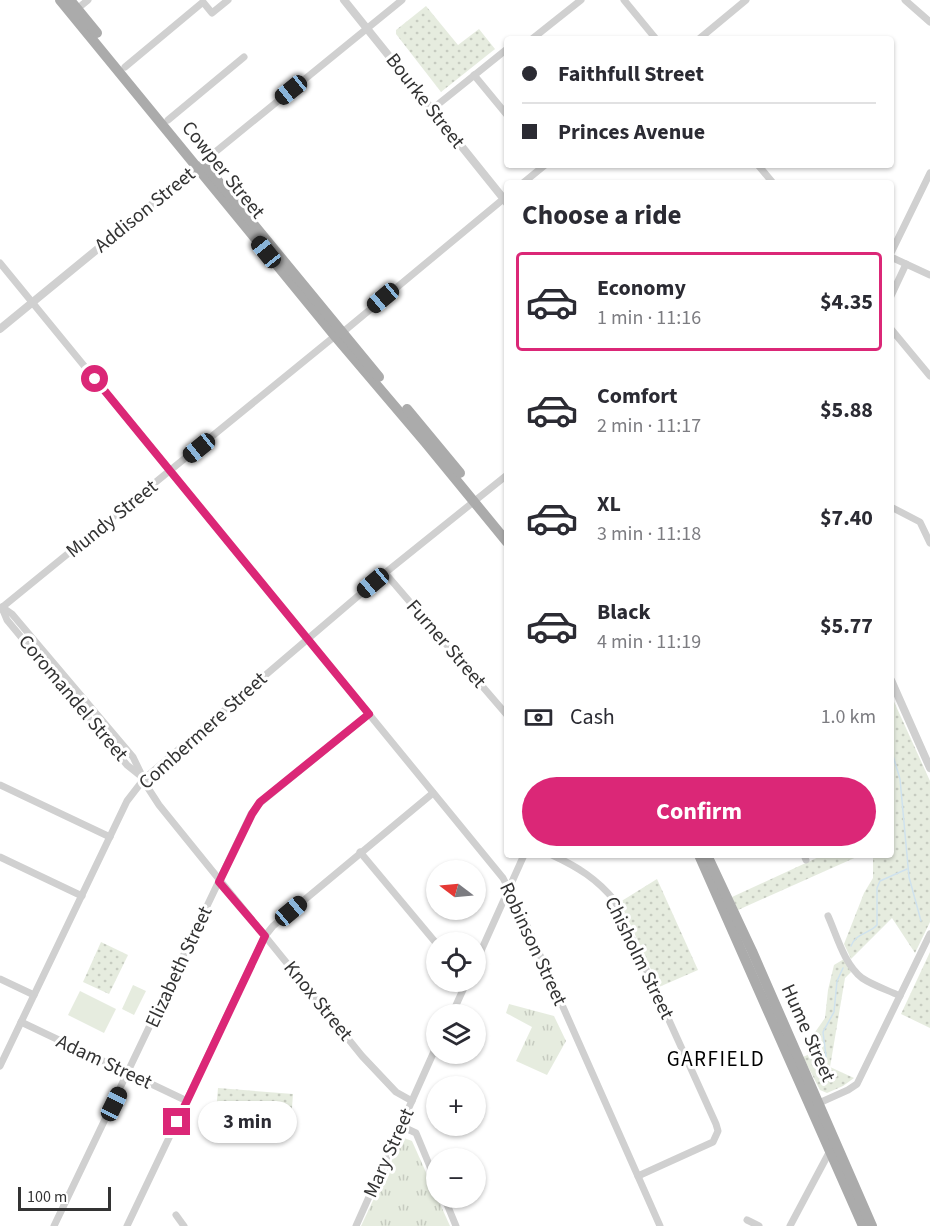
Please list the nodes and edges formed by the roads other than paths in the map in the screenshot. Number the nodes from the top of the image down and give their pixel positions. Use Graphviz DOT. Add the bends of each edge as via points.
graph roads {
  1 [pos="60,0"];
  2 [pos="88,0"];
  3 [pos="228,0"];
  4 [pos="344,0"];
  5 [pos="402,0"];
  6 [pos="581,0"];
  7 [pos="624,0"];
  8 [pos="746,0"];
  9 [pos="905,0"];
  10 [pos="73,4"];
  11 [pos="930,22"];
  12 [pos="367,28"];
  13 [pos="536,36"];
  14 [pos="654,36"];
  15 [pos="703,36"];
  16 [pos="504,51"];
  17 [pos="244,57"];
  18 [pos="125,67"];
  19 [pos="474,75"];
  20 [pos="431,110"];
  21 [pos="504,111"];
  22 [pos="168,120"];
  23 [pos="200,165"];
  24 [pos="541,168"];
  25 [pos="760,168"];
  26 [pos="930,175"];
  27 [pos="527,180"];
  28 [pos="770,180"];
  29 [pos="504,197"];
  30 [pos="504,201"];
  31 [pos="894,249"];
  32 [pos="894,257"];
  33 [pos="0,262"];
  34 [pos="906,264"];
  35 [pos="930,275"];
  36 [pos="894,290"];
  37 [pos="33,302"];
  38 [pos="0,329"];
  39 [pos="894,333"];
  40 [pos="339,334"];
  41 [pos="930,376"];
  42 [pos="171,472"];
  43 [pos="504,477"];
  44 [pos="476,499"];
  45 [pos="894,509"];
  46 [pos="504,529"];
  47 [pos="504,539"];
  48 [pos="930,543"];
  49 [pos="385,573"];
  50 [pos="1,607"];
  51 [pos="308,639"];
  52 [pos="38,652"];
  53 [pos="72,685"];
  54 [pos="894,687"];
  55 [pos="66,691"];
  56 [pos="504,712"];
  57 [pos="369,714"];
  58 [pos="104,722"];
  59 [pos="97,728"];
  60 [pos="930,768"];
  61 [pos="144,779"];
  62 [pos="0,785"];
  63 [pos="433,793"];
  64 [pos="110,837"];
  65 [pos="360,852"];
  66 [pos="0,857"];
  67 [pos="523,858"];
  68 [pos="558,858"];
  69 [pos="700,858"];
  70 [pos="708,858"];
  71 [pos="219,882"];
  72 [pos="509,889"];
  73 [pos="82,896"];
  74 [pos="828,916"];
  75 [pos="427,932"];
  76 [pos="930,934"];
  77 [pos="265,936"];
  78 [pos="486,940"];
  79 [pos="0,979"];
  80 [pos="34,995"];
  81 [pos="900,996"];
  82 [pos="21,1022"];
  83 [pos="428,1064"];
  84 [pos="0,1066"];
  85 [pos="129,1073"];
  86 [pos="187,1101"];
  87 [pos="412,1101"];
  88 [pos="819,1103"];
  89 [pos="401,1126"];
  90 [pos="833,1147"];
  91 [pos="426,1156"];
  92 [pos="638,1176"];
  93 [pos="449,1208"];
  94 [pos="176,1215"];
  95 [pos="747,1220"];
  96 [pos="54,1226"];
  97 [pos="127,1226"];
  98 [pos="184,1226"];
  99 [pos="356,1226"];
  100 [pos="456,1226"];
  101 [pos="660,1226"];
  102 [pos="759,1226"];
  103 [pos="790,1226"];
  104 [pos="863,1226"];
  105 [pos="872,1226"];
  1 -- 23 [label="main road, Cowper Street"];
  2 -- 10 [label="street"];
  3 -- 18 [label="street" via="212,13 203,3"];
  4 -- 12 [label="street, Bourke Street"];
  5 -- 12 [label="street, Addison Street"];
  6 -- 13 [label="street"];
  7 -- 14 [label="street"];
  8 -- 15 [label="street"];
  9 -- 11 [label="street"];
  10 -- 18 [label="main road, Cowper Street"];
  12 -- 20 [label="street, Bourke Street"];
  12 -- 23 [label="street, Addison Street"];
  16 -- 19 [label="street"];
  17 -- 22 [label="street"];
  18 -- 22 [label="main road, Cowper Street"];
  19 -- 20 [label="street"];
  19 -- 21 [label="street"];
  20 -- 29 [label="street, Bourke Street"];
  22 -- 23 [label="main road, Cowper Street"];
  23 -- 37 [label="street, Addison Street"];
  23 -- 40 [label="main road, Cowper Street"];
  24 -- 27 [label="street"];
  25 -- 28 [label="street"];
  26 -- 31 [label="street"];
  30 -- 40 [label="street, Mundy Street"];
  32 -- 34 [label="street"];
  33 -- 37 [label="street, Robinson Street"];
  34 -- 35 [label="street"];
  34 -- 36 [label="street"];
  37 -- 38 [label="street, Addison Street"];
  37 -- 42 [label="street, Robinson Street"];
  39 -- 41 [label="street"];
  40 -- 42 [label="street, Mundy Street"];
  40 -- 44 [label="main road, Cowper Street"];
  42 -- 50 [label="street, Mundy Street"];
  42 -- 51 [label="street, Robinson Street"];
  43 -- 44 [label="street, Combermere Street"];
  44 -- 46 [label="main road"];
  44 -- 47 [label="main road"];
  44 -- 49 [label="street, Combermere Street"];
  45 -- 48 [label="street" via="920,522"];
  49 -- 51 [label="street, Combermere Street"];
  49 -- 56 [label="street, Furner Street"];
  50 -- 52 [label="street, Coromandel Street" via="12,614"];
  51 -- 57 [label="street, Robinson Street"];
  51 -- 61 [label="street, Combermere Street"];
  52 -- 53 [label="street, Coromandel Street"];
  52 -- 55 [label="street, Coromandel Street"];
  53 -- 55 [label="street"];
  53 -- 58 [label="street, Coromandel Street"];
  54 -- 60 [label="street"];
  55 -- 59 [label="street, Coromandel Street"];
  57 -- 63 [label="street, Robinson Street"];
  57 -- 71 [label="street, Elizabeth Street" via="260,802"];
  58 -- 59 [label="street"];
  58 -- 61 [label="street, Coromandel Street" via="134,757"];
  59 -- 61 [label="street, Coromandel Street"];
  61 -- 64 [label="street, Combermere Street" via="127,801"];
  61 -- 71 [label="street, Knox Street" via="159,805"];
  62 -- 64 [label="street"];
  63 -- 65 [label="street"];
  63 -- 72 [label="street, Robinson Street"];
  64 -- 73 [label="street, Combermere Street"];
  65 -- 75 [label="street"];
  65 -- 77 [label="street"];
  66 -- 73 [label="street"];
  67 -- 72 [label="street"];
  68 -- 92 [label="street, Chisholm Street" via="589,874 615,901 718,1131 713,1142"];
  69 -- 90 [label="main road, Hume Street"];
  70 -- 88 [label="main road, Hume Street"];
  71 -- 77 [label="street, Knox Street"];
  71 -- 85 [label="street, Elizabeth Street"];
  72 -- 78 [label="street"];
  72 -- 92 [label="street, Robinson Street"];
  73 -- 80 [label="street, Combermere Street"];
  74 -- 81 [label="street" via="856,972"];
  76 -- 81 [label="street"];
  77 -- 86 [label="street"];
  77 -- 87 [label="street, Knox Street" via="362,1056 396,1092"];
  79 -- 80 [label="street"];
  80 -- 82 [label="street, Combermere Street"];
  81 -- 88 [label="street" via="857,1083"];
  82 -- 84 [label="street, Combermere Street"];
  82 -- 85 [label="street, Adam Street"];
  83 -- 87 [label="street, Mary Street"];
  85 -- 86 [label="street, Adam Street"];
  85 -- 96 [label="street, Elizabeth Street"];
  86 -- 97 [label="street"];
  87 -- 89 [label="street, Mary Street"];
  88 -- 90 [label="main road, Hume Street"];
  89 -- 91 [label="street" via="416,1133"];
  89 -- 99 [label="street, Mary Street"];
  90 -- 103 [label="street"];
  90 -- 104 [label="main road, Hume Street"];
  90 -- 105 [label="main road, Hume Street"];
  92 -- 101 [label="street, Robinson Street"];
  93 -- 100 [label="street"];
  94 -- 98 [label="street"];
  95 -- 102 [label="street"];
}
